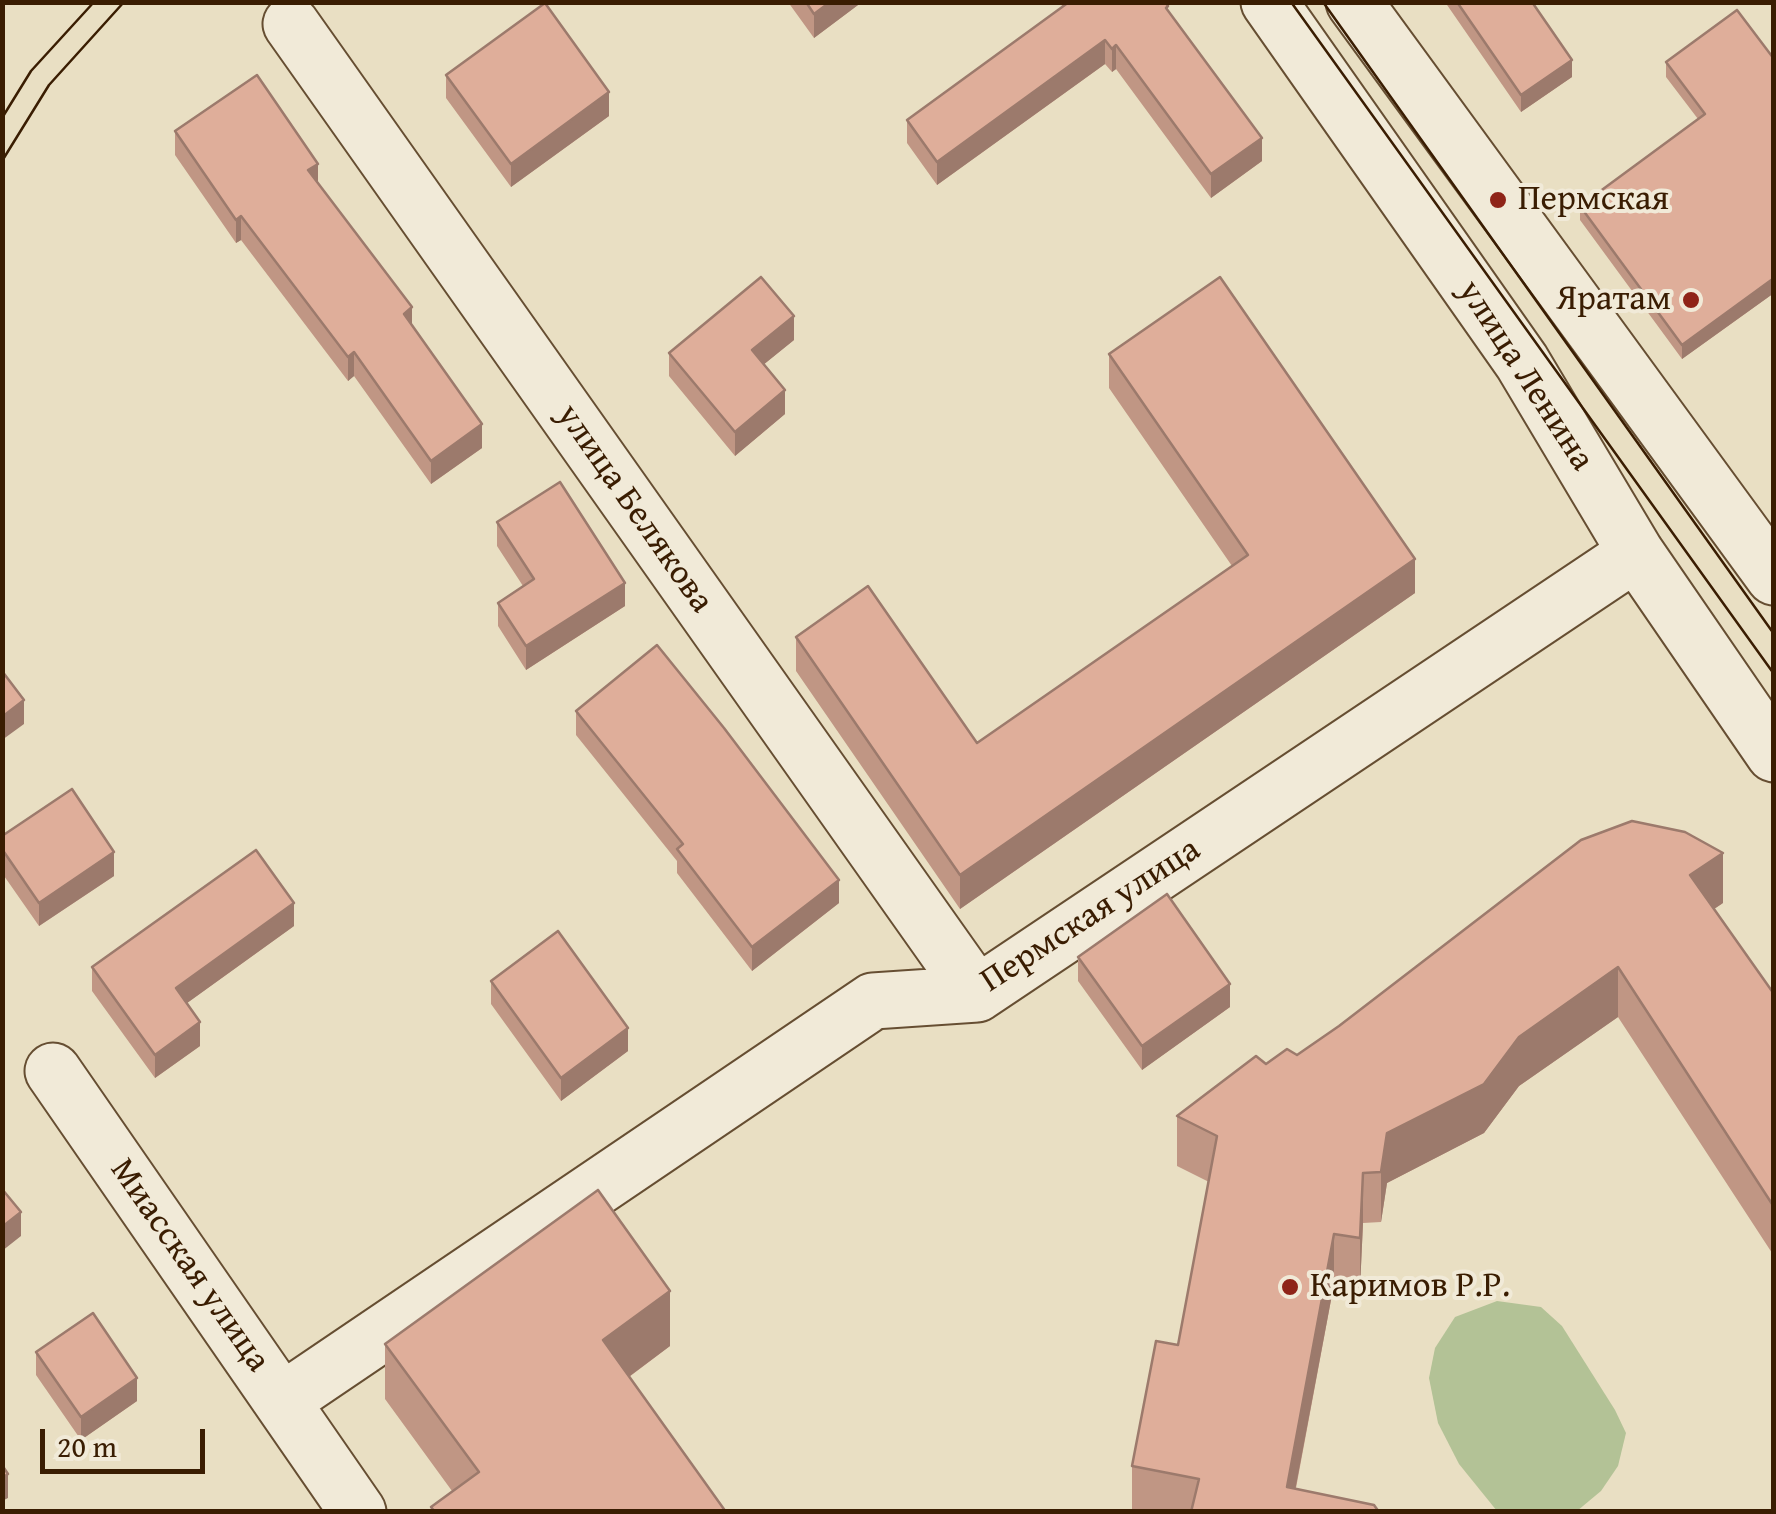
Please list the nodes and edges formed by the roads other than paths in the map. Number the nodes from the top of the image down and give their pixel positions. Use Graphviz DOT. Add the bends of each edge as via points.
graph roads {
  1 [pos="1270,2"];
  2 [pos="1354,2"];
  3 [pos="291,24"];
  4 [pos="1636,553"];
  5 [pos="1774,577"];
  6 [pos="1774,754"];
  7 [pos="977,994"];
  8 [pos="53,1071"];
  9 [pos="282,1402"];
  10 [pos="358,1512"];
  1 -- 4 [label="street, улица Ленина" via="1522,362"];
  2 -- 5 [label="street"];
  3 -- 7 [label="street, улица Белякова"];
  4 -- 6 [label="street, улица Ленина"];
  4 -- 7 [label="street, Пермская улица"];
  7 -- 9 [label="street, Пермская улица" via="873,1002"];
  8 -- 9 [label="street, Миасская улица"];
  9 -- 10 [label="street, Миасская улица"];
}
